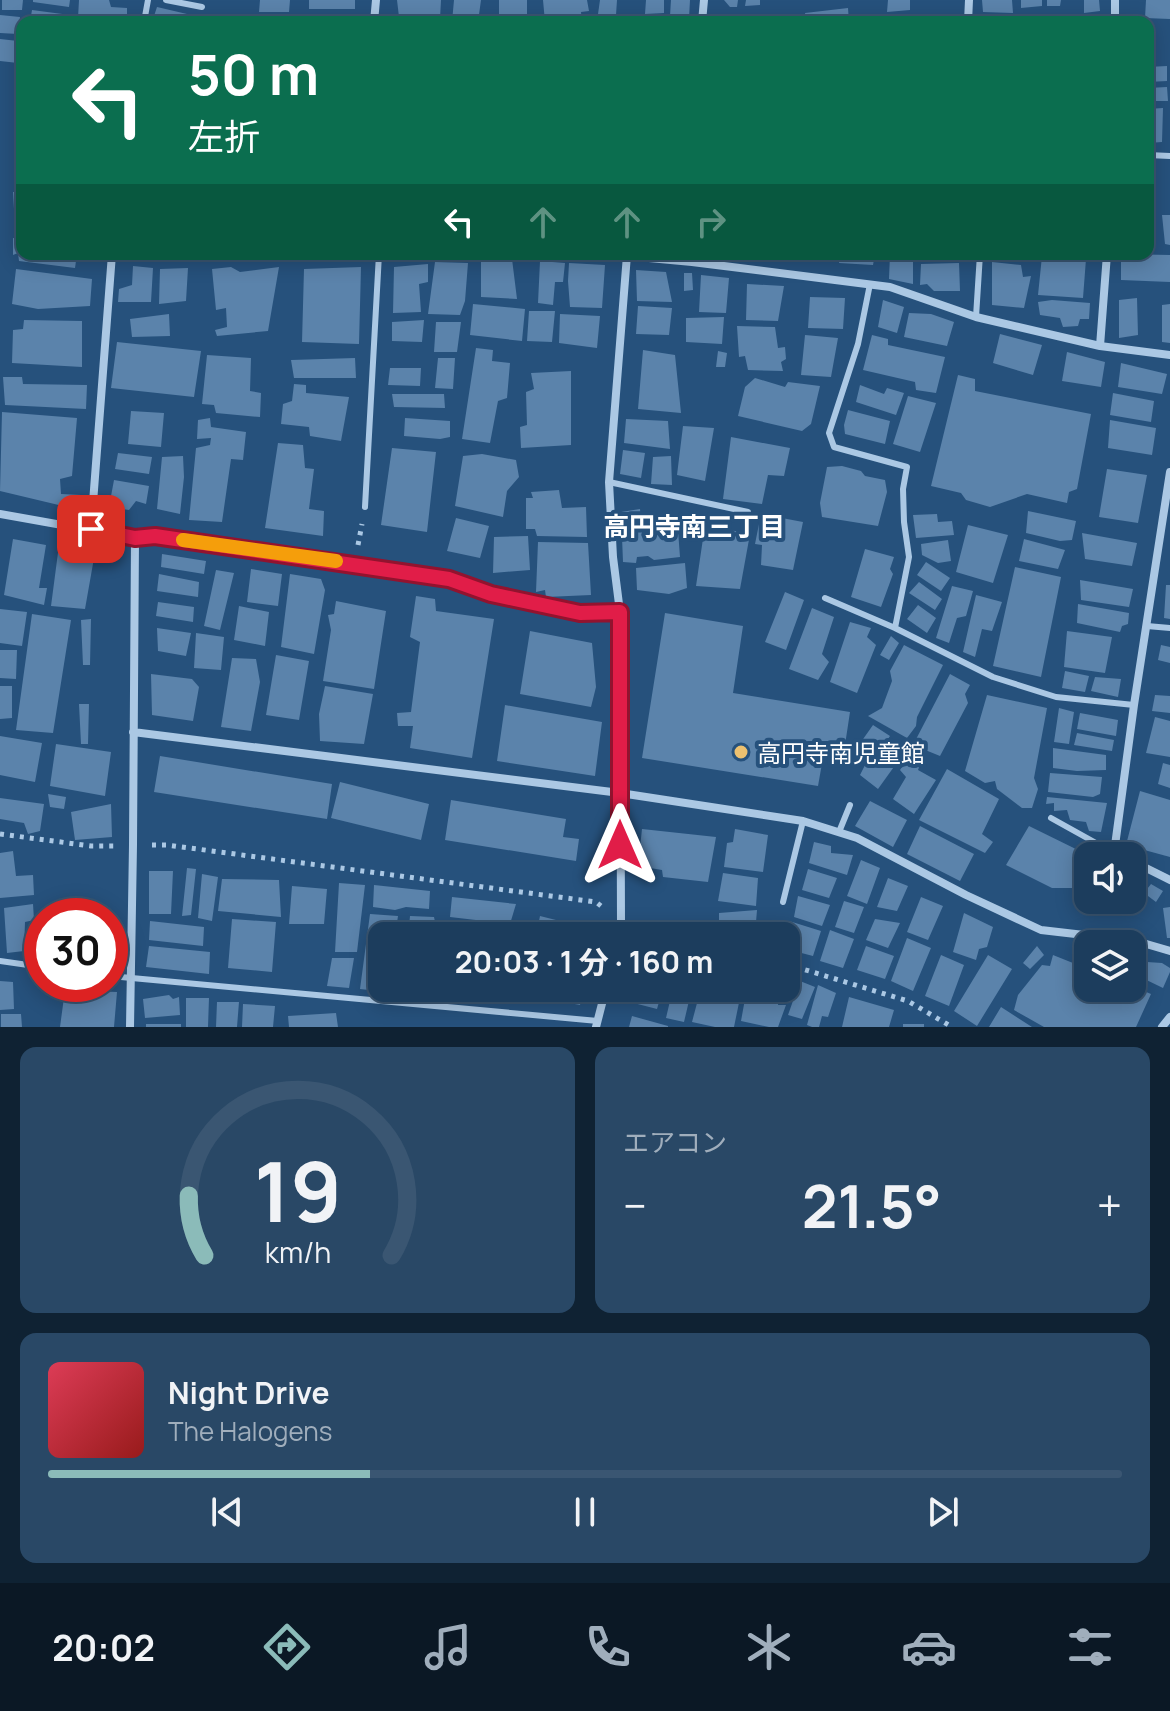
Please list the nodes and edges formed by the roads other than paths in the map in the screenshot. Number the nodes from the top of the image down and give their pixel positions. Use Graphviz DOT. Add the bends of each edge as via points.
graph roads {
  1 [pos="137,0"];
  2 [pos="166,0"];
  3 [pos="148,2"];
  4 [pos="202,7"];
  5 [pos="112,260"];
  6 [pos="379,260"];
  7 [pos="627,260"];
  8 [pos="706,260"];
  9 [pos="980,260"];
  10 [pos="1107,260"];
  11 [pos="870,284"];
  12 [pos="976,317"];
  13 [pos="1100,346"];
  14 [pos="1170,355"];
  15 [pos="1170,472"];
  16 [pos="609,482"];
  17 [pos="365,507"];
  18 [pos="748,512"];
  19 [pos="0,514"];
  20 [pos="91,529"];
  21 [pos="135,538"];
  22 [pos="825,598"];
  23 [pos="620,612"];
  24 [pos="1147,626"];
  25 [pos="895,628"];
  26 [pos="1170,628"];
  27 [pos="1134,705"];
  28 [pos="133,732"];
  29 [pos="620,793"];
  30 [pos="850,805"];
  31 [pos="1051,818"];
  32 [pos="803,821"];
  33 [pos="839,832"];
  34 [pos="1096,842"];
  35 [pos="1119,842"];
  36 [pos="1146,868"];
  37 [pos="1170,880"];
  38 [pos="783,902"];
  39 [pos="621,922"];
  40 [pos="1170,951"];
  41 [pos="0,961"];
  42 [pos="24,964"];
  43 [pos="128,979"];
  44 [pos="131,979"];
  45 [pos="602,1002"];
  46 [pos="1170,1017"];
  47 [pos="597,1024"];
  48 [pos="130,1027"];
  49 [pos="1162,1027"];
  1 -- 3 [label="lane"];
  2 -- 4 [label="lane"];
  5 -- 20 [label="street"];
  6 -- 17 [label="lane"];
  7 -- 16 [label="street"];
  8 -- 11 [label="street"];
  9 -- 12 [label="lane"];
  10 -- 13 [label="street"];
  11 -- 12 [label="street"];
  11 -- 25 [label="lane" via="858,344 829,433 834,447 907,467 903,489 909,557"];
  12 -- 13 [label="street"];
  13 -- 14 [label="street"];
  15 -- 24 [label="street"];
  16 -- 18 [label="lane"];
  16 -- 23 [label="street"];
  19 -- 20 [label="street"];
  20 -- 21 [label="street"];
  21 -- 23 [label="street" via="155,536 354,564 449,579 580,613"];
  21 -- 28 [label="street"];
  22 -- 25 [label="lane"];
  23 -- 29 [label="street"];
  24 -- 26 [label="lane"];
  24 -- 27 [label="street"];
  25 -- 27 [label="lane" via="993,677 1056,697"];
  27 -- 35 [label="street"];
  28 -- 29 [label="street"];
  28 -- 44 [label="street"];
  29 -- 32 [label="street"];
  29 -- 39 [label="street"];
  30 -- 33 [label="lane"];
  31 -- 34 [label="lane"];
  32 -- 33 [label="street"];
  32 -- 38 [label="lane"];
  33 -- 40 [label="street" via="1041,930 1136,941"];
  36 -- 37 [label="street"];
  41 -- 42 [label="lane"];
  43 -- 44 [label="lane"];
  44 -- 47 [label="lane"];
  44 -- 48 [label="street"];
  45 -- 47 [label="street"];
  46 -- 49 [label="street"];
}
